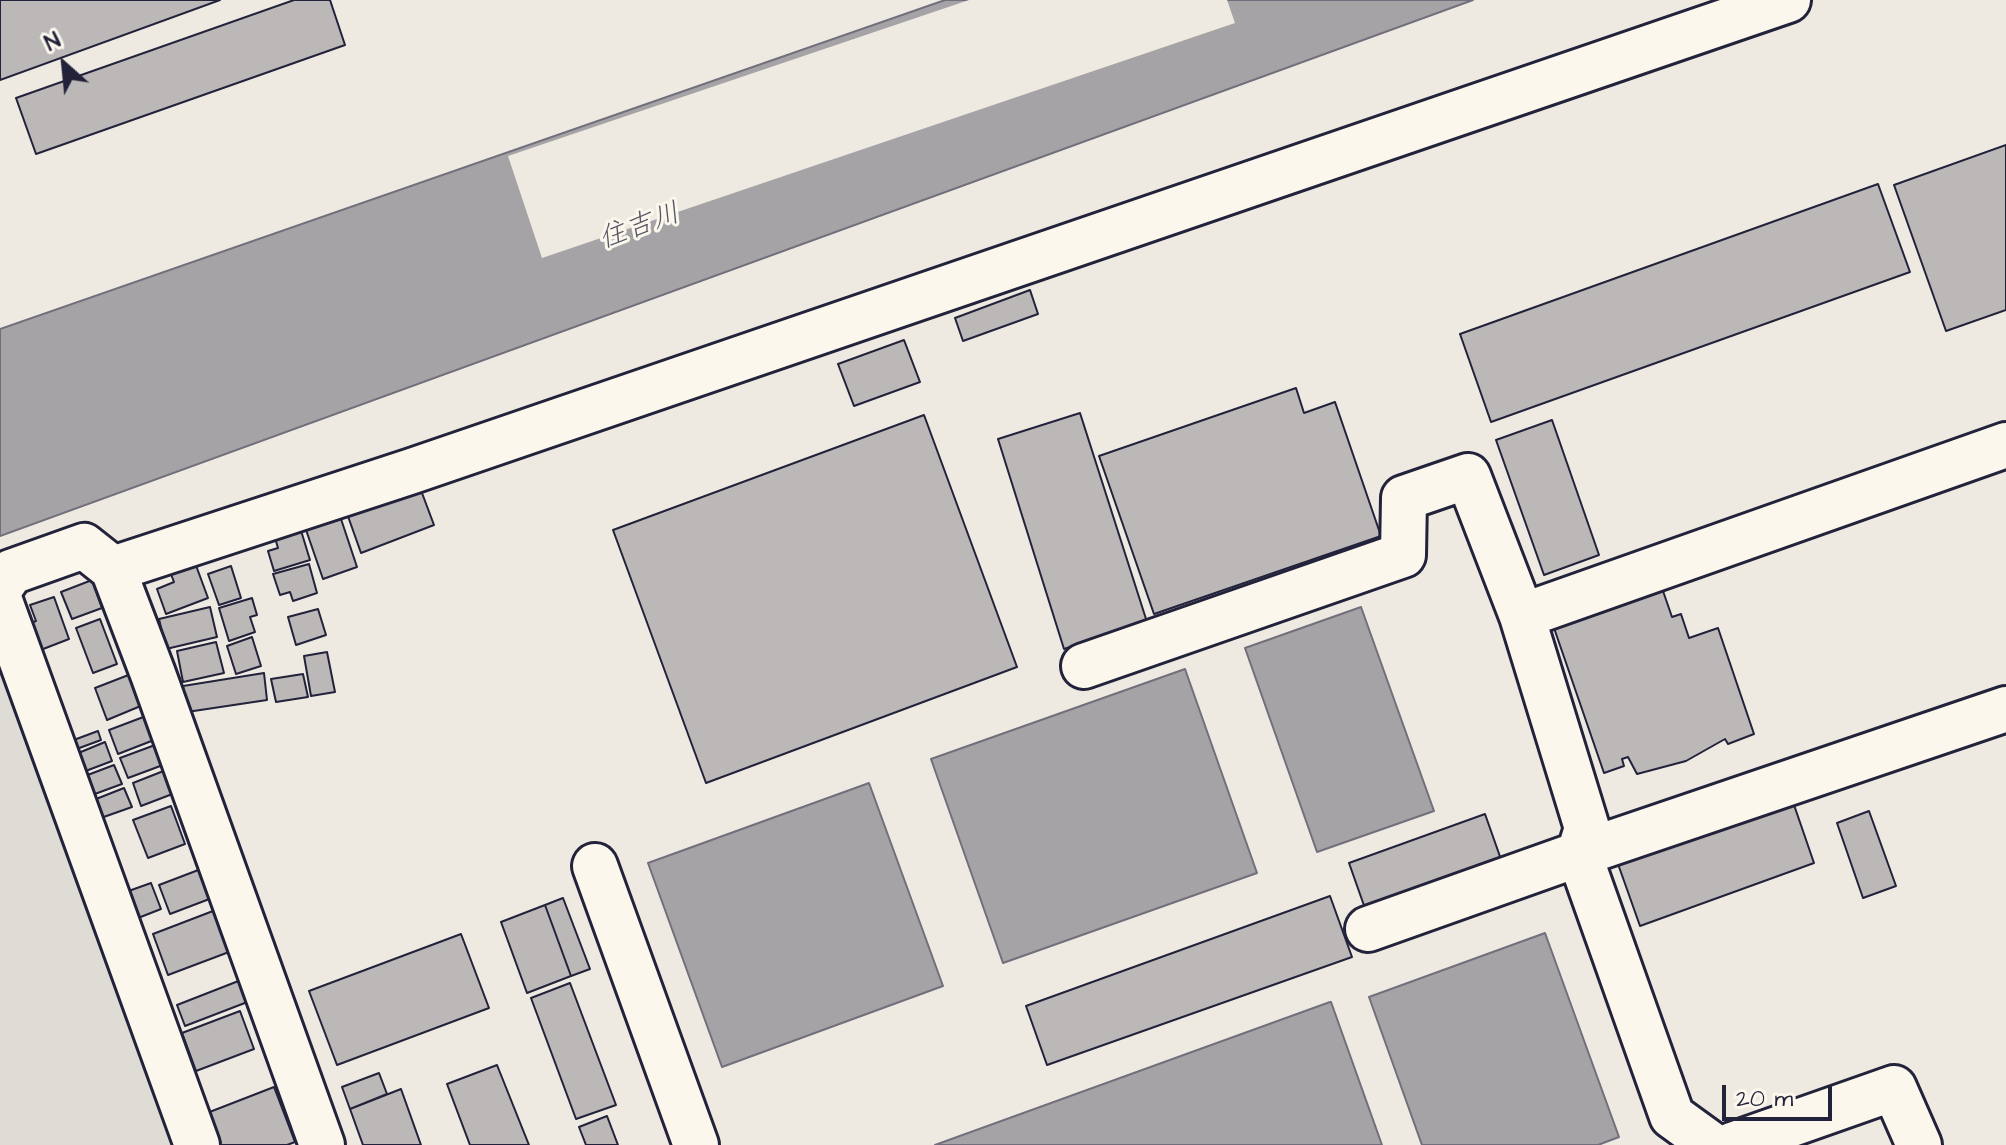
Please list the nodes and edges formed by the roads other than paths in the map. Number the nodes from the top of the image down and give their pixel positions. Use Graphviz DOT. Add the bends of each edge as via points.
graph roads {
  1 [pos="1788,0"];
  2 [pos="2006,445"];
  3 [pos="113,569"];
  4 [pos="0,588"];
  5 [pos="0,601"];
  6 [pos="1522,616"];
  7 [pos="1084,666"];
  8 [pos="2006,709"];
  9 [pos="1579,854"];
  10 [pos="595,866"];
  11 [pos="1368,929"];
  12 [pos="197,1145"];
  13 [pos="322,1145"];
  14 [pos="696,1145"];
  15 [pos="1712,1145"];
  16 [pos="1732,1145"];
  17 [pos="1919,1145"];
  1 -- 3 [label="street"];
  2 -- 6 [label="street"];
  3 -- 4 [label="street" via="84,546 11,572"];
  3 -- 13 [label="street"];
  5 -- 12 [label="street"];
  6 -- 7 [label="street" via="1468,476 1404,498 1403,555"];
  6 -- 9 [label="street" via="1587,828"];
  8 -- 9 [label="street"];
  9 -- 11 [label="street"];
  9 -- 15 [label="street" via="1672,1116"];
  10 -- 14 [label="street"];
  16 -- 17 [label="street" via="1894,1088"];
}
